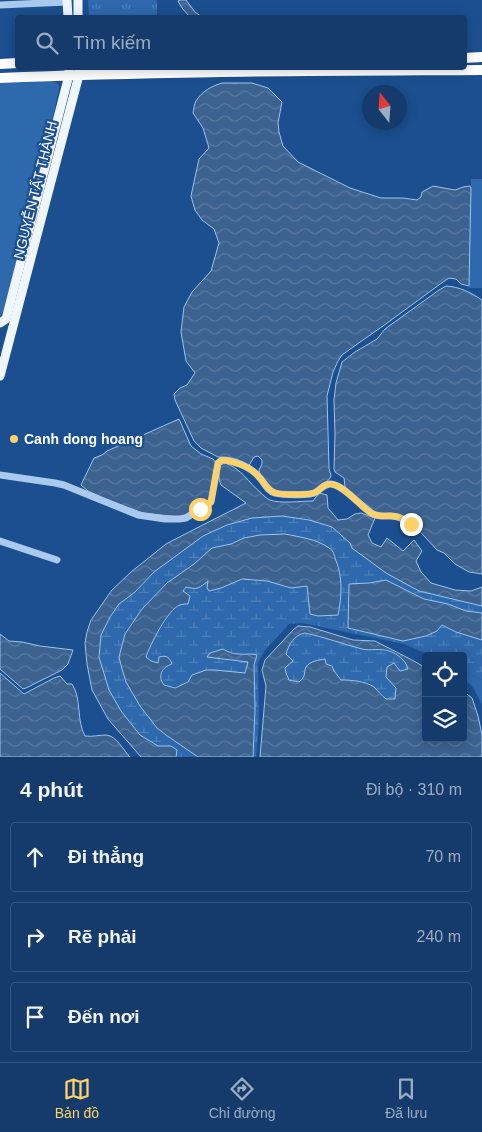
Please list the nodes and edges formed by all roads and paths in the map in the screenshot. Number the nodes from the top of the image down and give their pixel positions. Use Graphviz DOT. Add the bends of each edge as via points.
graph roads {
  1 [pos="78,0"];
  2 [pos="67,1"];
  3 [pos="0,5"];
  4 [pos="68,15"];
  5 [pos="78,15"];
  6 [pos="467,58"];
  7 [pos="482,58"];
  8 [pos="15,63"];
  9 [pos="0,64"];
  10 [pos="235,70"];
  11 [pos="482,70"];
  12 [pos="74,71"];
  13 [pos="0,78"];
  14 [pos="7,321"];
  15 [pos="0,376"];
  16 [pos="0,475"];
  17 [pos="414,528"];
  18 [pos="0,542"];
  19 [pos="57,560"];
  1 -- 5 [label="main road"];
  2 -- 3 [label="street"];
  2 -- 4 [label="main road"];
  6 -- 7 [label="highway"];
  8 -- 9 [label="highway"];
  10 -- 11 [label="highway"];
  10 -- 12 [label="highway"];
  12 -- 13 [label="highway"];
  12 -- 14 [label="main road, NGUYỄN TẤT THÀNH"];
  14 -- 15 [label="main road, NGUYỄN TẤT THÀNH"];
  16 -- 17 [label="street" via="64,485 138,515 179,519 211,502 218,463 225,460 257,474 274,493 313,493 332,484 374,514 396,516"];
  18 -- 19 [label="street"];
}
